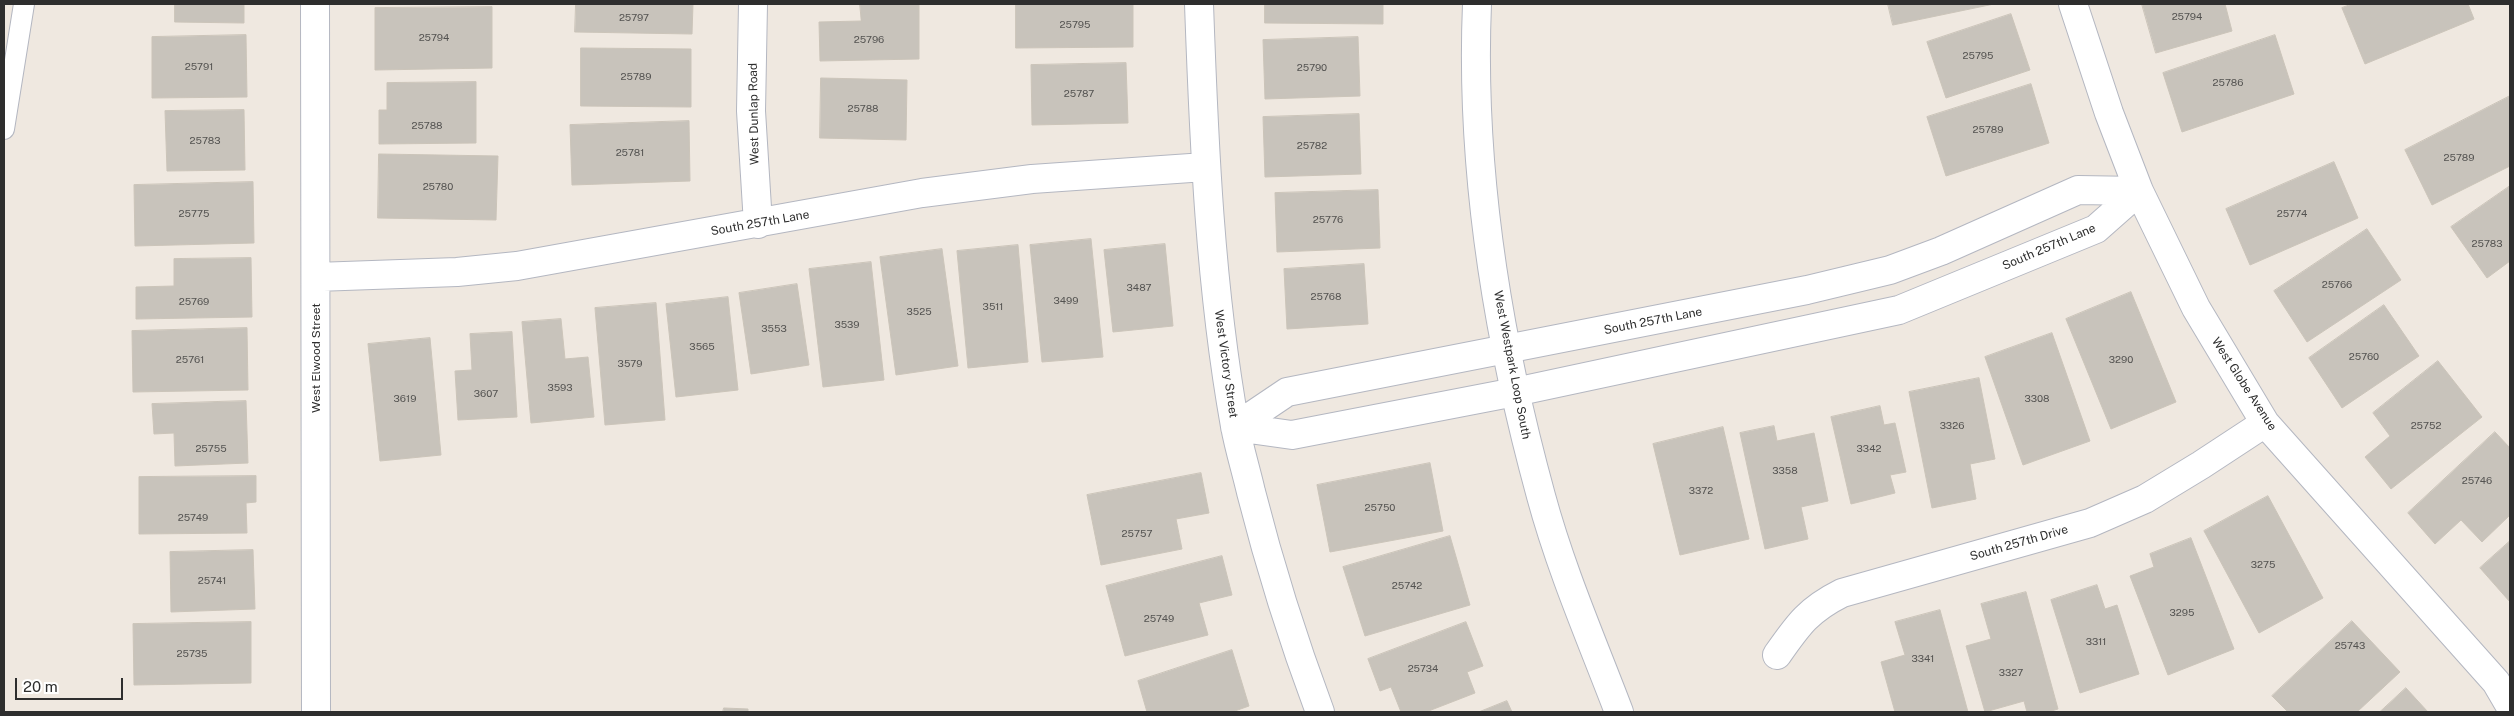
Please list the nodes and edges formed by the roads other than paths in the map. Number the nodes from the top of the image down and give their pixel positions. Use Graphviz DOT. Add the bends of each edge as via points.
graph roads {
  1 [pos="24,4"];
  2 [pos="315,4"];
  3 [pos="753,4"];
  4 [pos="1199,4"];
  5 [pos="1477,4"];
  6 [pos="2073,4"];
  7 [pos="4,129"];
  8 [pos="1205,168"];
  9 [pos="2139,191"];
  10 [pos="758,224"];
  11 [pos="316,277"];
  12 [pos="1507,351"];
  13 [pos="1516,392"];
  14 [pos="2265,423"];
  15 [pos="1235,427"];
  16 [pos="1777,656"];
  17 [pos="2510,706"];
  18 [pos="316,712"];
  19 [pos="1320,712"];
  20 [pos="1619,712"];
  1 -- 7 [label="lane"];
  2 -- 11 [label="street, West Elwood Street"];
  3 -- 10 [label="street, West Dunlap Road" via="752,111"];
  4 -- 8 [label="street, West Victory Street"];
  5 -- 12 [label="street, West Westpark Loop South" via="1477,103 1482,184"];
  6 -- 9 [label="street, West Globe Avenue"];
  8 -- 10 [label="street, South 257th Lane" via="1032,179 975,186"];
  8 -- 15 [label="street, West Victory Street" via="1217,297"];
  9 -- 12 [label="street, South 257th Lane" via="2078,190 1890,270"];
  9 -- 13 [label="street, South 257th Lane" via="2096,229 1899,310"];
  9 -- 14 [label="street, West Globe Avenue" via="2196,308"];
  10 -- 11 [label="street, South 257th Lane" via="517,266 457,272"];
  11 -- 18 [label="street, West Elwood Street"];
  12 -- 13 [label="street, West Westpark Loop South"];
  12 -- 15 [label="street, South 257th Lane" via="1287,392"];
  13 -- 15 [label="street, South 257th Lane" via="1292,435"];
  13 -- 20 [label="street, West Westpark Loop South" via="1544,506 1573,594"];
  14 -- 16 [label="street, South 257th Drive" via="2145,499 2090,523 1842,593 1818,605"];
  14 -- 17 [label="street, West Globe Avenue" via="2496,682"];
  15 -- 19 [label="street, West Victory Street" via="1295,648"];
}
